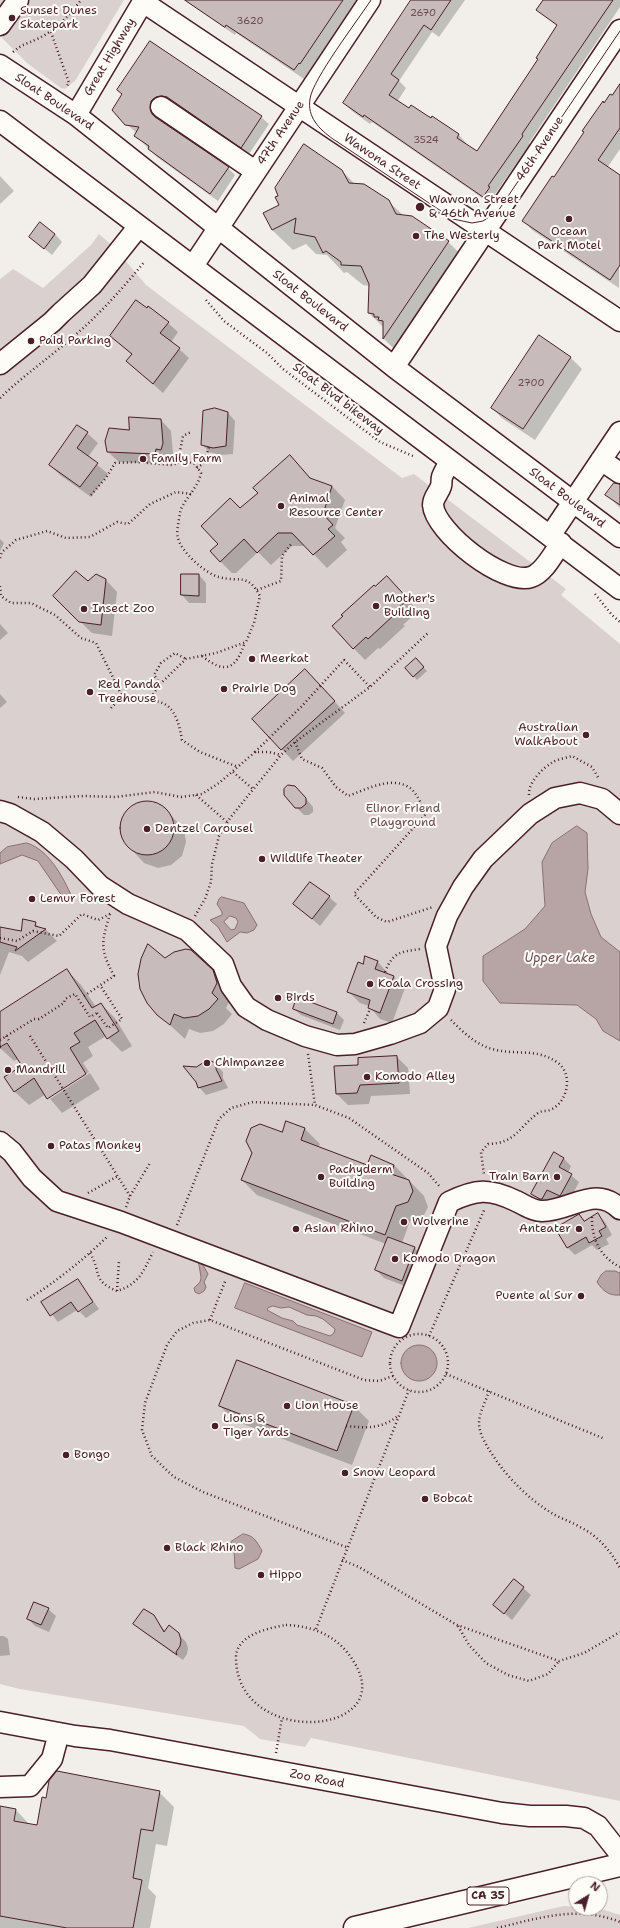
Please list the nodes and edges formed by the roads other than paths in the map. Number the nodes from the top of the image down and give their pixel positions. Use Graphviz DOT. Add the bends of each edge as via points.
graph roads {
  1 [pos="18,0"];
  2 [pos="370,0"];
  3 [pos="144,1"];
  4 [pos="0,25"];
  5 [pos="620,30"];
  6 [pos="6,59"];
  7 [pos="161,107"];
  8 [pos="299,107"];
  9 [pos="76,115"];
  10 [pos="0,121"];
  11 [pos="256,171"];
  12 [pos="139,226"];
  13 [pos="218,228"];
  14 [pos="485,231"];
  15 [pos="193,266"];
  16 [pos="620,321"];
  17 [pos="0,364"];
  18 [pos="394,368"];
  19 [pos="620,432"];
  20 [pos="450,460"];
  21 [pos="601,460"];
  22 [pos="620,473"];
  23 [pos="573,502"];
  24 [pos="620,538"];
  25 [pos="556,539"];
  26 [pos="620,589"];
  27 [pos="0,811"];
  28 [pos="620,814"];
  29 [pos="0,1142"];
  30 [pos="620,1209"];
  31 [pos="0,1722"];
  32 [pos="59,1733"];
  33 [pos="0,1787"];
  34 [pos="620,1854"];
  35 [pos="620,1865"];
  36 [pos="355,1928"];
  1 -- 4 [label="street"];
  2 -- 8 [label="street, 47th Avenue"];
  3 -- 8 [label="street, Wawona Street"];
  3 -- 9 [label="street, Great Highway"];
  5 -- 14 [label="street, 46th Avenue"];
  6 -- 9 [label="street, Sloat Boulevard"];
  7 -- 11 [label="street"];
  8 -- 11 [label="street, 47th Avenue"];
  8 -- 14 [label="street, Wawona Street"];
  9 -- 13 [label="street, Sloat Boulevard"];
  10 -- 12 [label="street"];
  11 -- 13 [label="street, 47th Avenue"];
  12 -- 15 [label="street"];
  12 -- 17 [label="street" via="92,285 52,322"];
  13 -- 15 [label="street, 47th Avenue"];
  13 -- 18 [label="street, Sloat Boulevard"];
  14 -- 16 [label="street, Wawona Street"];
  14 -- 18 [label="street, 46th Avenue"];
  15 -- 20 [label="street"];
  18 -- 23 [label="street, Sloat Boulevard"];
  19 -- 21 [label="street"];
  20 -- 25 [label="street"];
  20 -- 25 [label="street" via="441,487 434,498 434,511 450,533 482,561 505,575 524,578 536,574"];
  21 -- 22 [label="street"];
  21 -- 23 [label="street"];
  23 -- 24 [label="street, Sloat Boulevard"];
  23 -- 25 [label="street"];
  25 -- 26 [label="street"];
  27 -- 28 [label="street" via="42,832 74,859 100,886 128,904 186,930 223,964 231,986 246,1007 266,1020 305,1036 337,1045 355,1044 390,1034 420,1023 438,1008 445,989 436,946 454,900 483,859 530,814 555,798 580,794 602,799"];
  29 -- 30 [label="street" via="57,1201 121,1222 399,1327 449,1202 463,1195 492,1191 539,1211 602,1197"];
  31 -- 32 [label="street, Zoo Road"];
  32 -- 33 [label="street" via="52,1759 30,1786"];
  32 -- 34 [label="street, Zoo Road" via="110,1740 509,1814 575,1816 598,1826"];
  35 -- 36 [label="main road, CA 35"];
}
